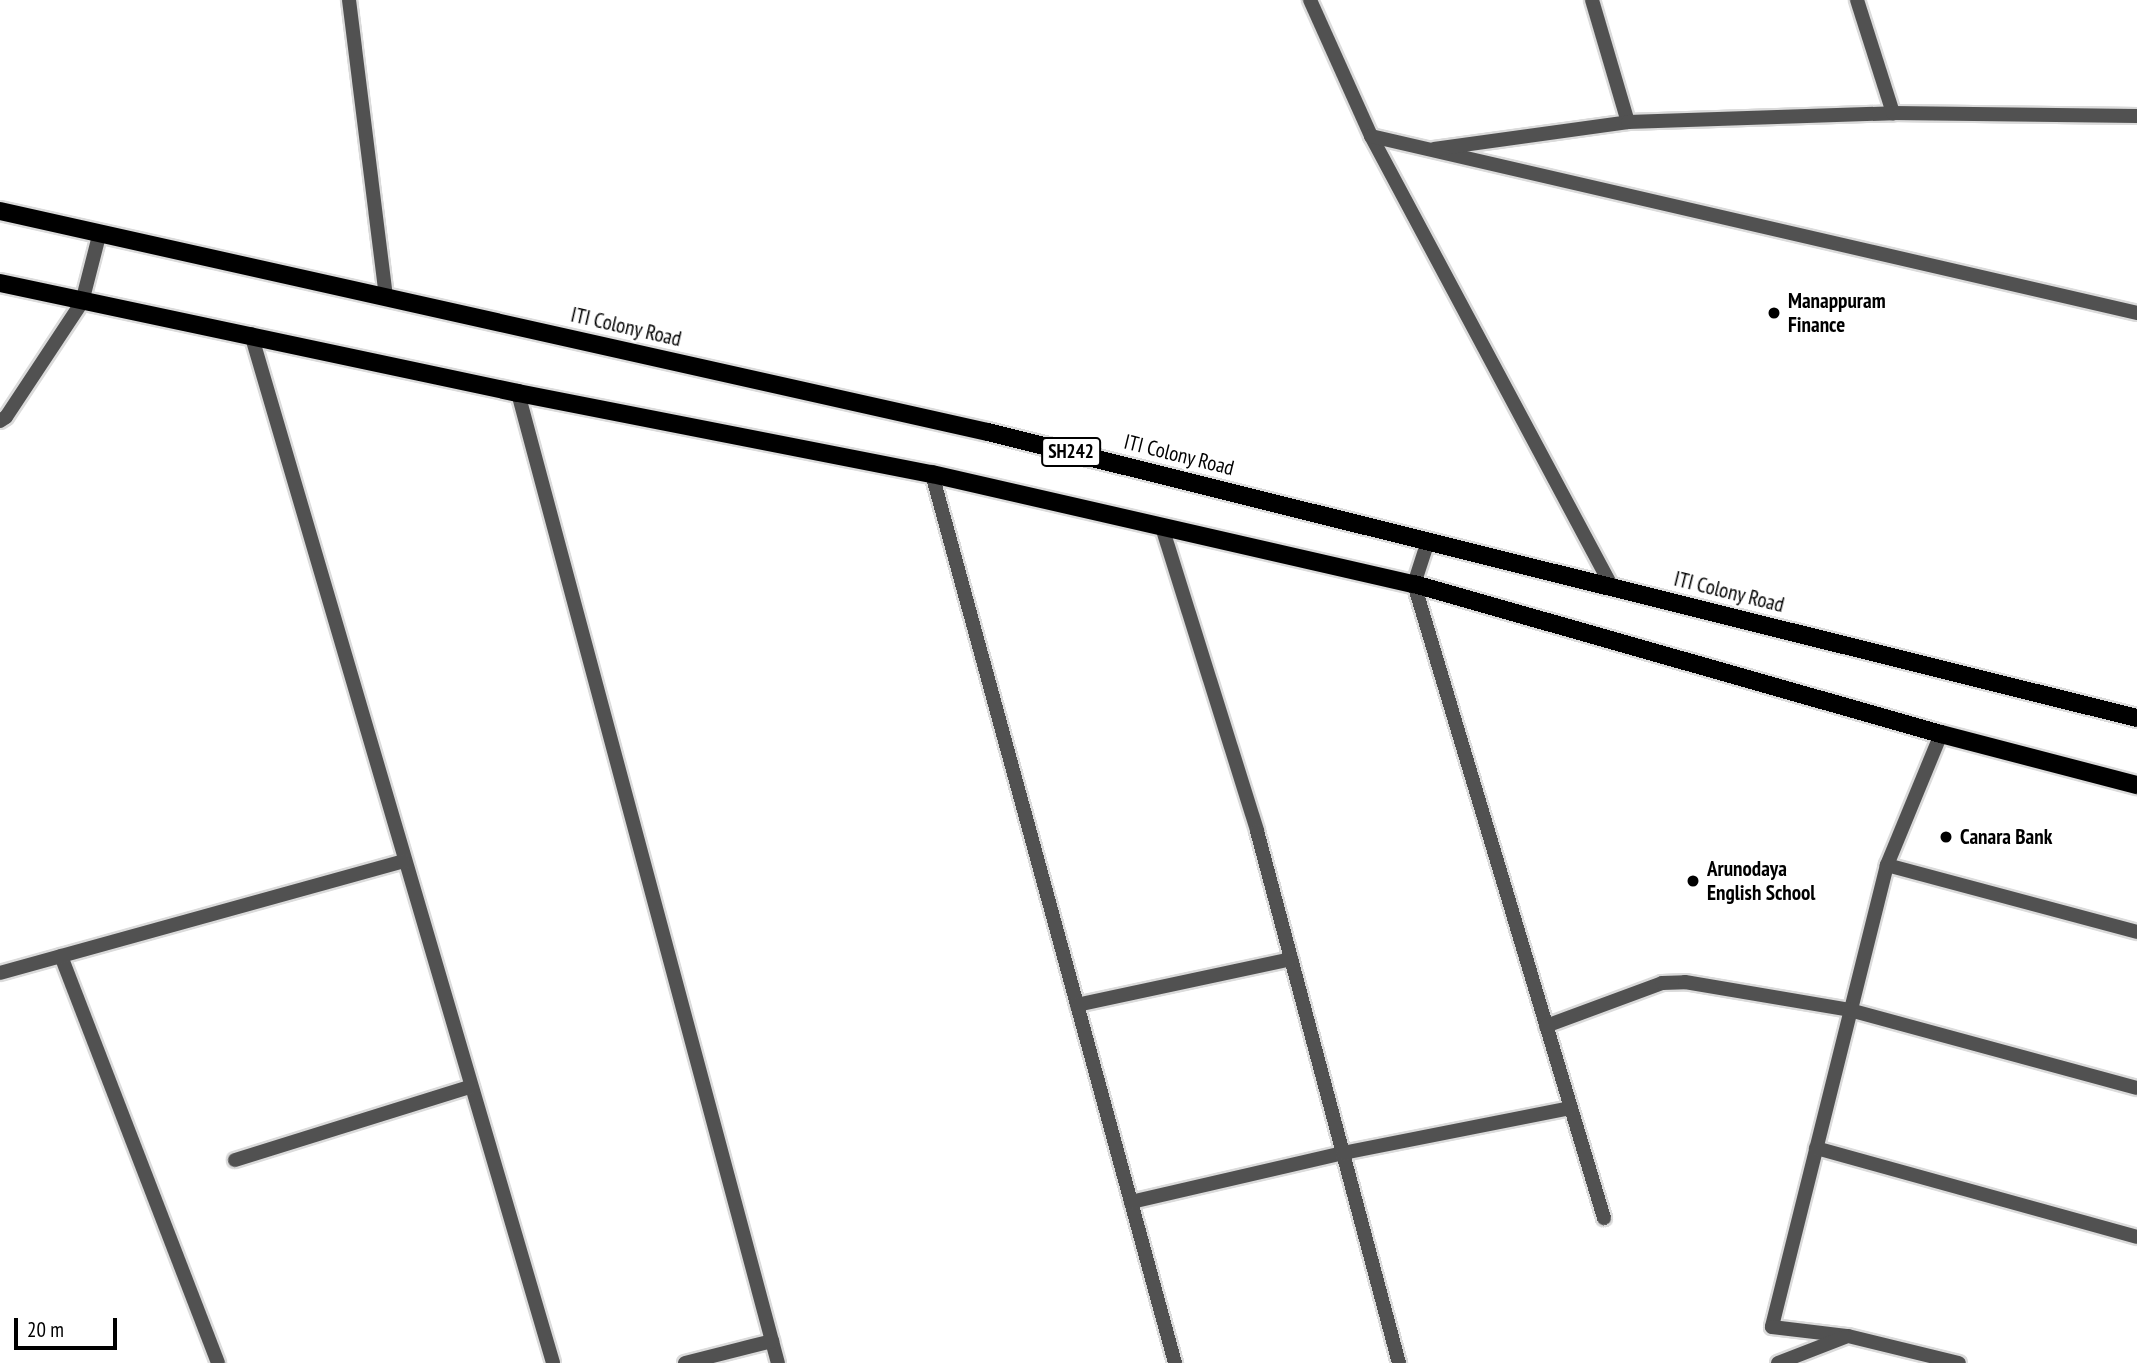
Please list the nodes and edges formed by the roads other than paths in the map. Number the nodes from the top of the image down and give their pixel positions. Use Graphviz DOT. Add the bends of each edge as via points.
graph roads {
  1 [pos="349,0"];
  2 [pos="1310,0"];
  3 [pos="1592,0"];
  4 [pos="1857,0"];
  5 [pos="1893,113"];
  6 [pos="2137,116"];
  7 [pos="1628,122"];
  8 [pos="1371,136"];
  9 [pos="1426,150"];
  10 [pos="0,211"];
  11 [pos="100,232"];
  12 [pos="0,283"];
  13 [pos="386,296"];
  14 [pos="82,302"];
  15 [pos="2137,313"];
  16 [pos="251,334"];
  17 [pos="518,393"];
  18 [pos="2,418"];
  19 [pos="932,474"];
  20 [pos="1162,527"];
  21 [pos="1428,541"];
  22 [pos="1414,584"];
  23 [pos="1612,587"];
  24 [pos="2137,718"];
  25 [pos="1941,734"];
  26 [pos="2137,785"];
  27 [pos="403,861"];
  28 [pos="1887,865"];
  29 [pos="2137,932"];
  30 [pos="61,956"];
  31 [pos="1291,959"];
  32 [pos="0,973"];
  33 [pos="1077,1005"];
  34 [pos="1850,1010"];
  35 [pos="1546,1026"];
  36 [pos="470,1087"];
  37 [pos="2137,1088"];
  38 [pos="1571,1108"];
  39 [pos="1816,1148"];
  40 [pos="1343,1153"];
  41 [pos="235,1160"];
  42 [pos="1131,1202"];
  43 [pos="1604,1218"];
  44 [pos="2137,1237"];
  45 [pos="1848,1336"];
  46 [pos="772,1341"];
  47 [pos="218,1363"];
  48 [pos="553,1363"];
  49 [pos="685,1363"];
  50 [pos="778,1363"];
  51 [pos="1175,1363"];
  52 [pos="1399,1363"];
  53 [pos="1778,1363"];
  54 [pos="1959,1363"];
  1 -- 13 [label="street"];
  2 -- 8 [label="street"];
  3 -- 7 [label="street"];
  4 -- 5 [label="street"];
  5 -- 6 [label="street"];
  5 -- 7 [label="street"];
  7 -- 9 [label="street"];
  8 -- 9 [label="street"];
  8 -- 23 [label="street"];
  9 -- 15 [label="street"];
  10 -- 11 [label="main road, ITI Colony Road / SH242"];
  11 -- 13 [label="main road, ITI Colony Road / SH242"];
  11 -- 14 [label="street"];
  12 -- 14 [label="main road, SH242"];
  13 -- 21 [label="main road, ITI Colony Road / SH242" via="988,432"];
  14 -- 16 [label="main road, SH242"];
  14 -- 18 [label="street"];
  16 -- 17 [label="main road, SH242"];
  16 -- 27 [label="street"];
  17 -- 19 [label="main road, SH242"];
  17 -- 46 [label="street"];
  19 -- 20 [label="main road, SH242"];
  19 -- 33 [label="street"];
  20 -- 22 [label="main road, SH242"];
  20 -- 31 [label="street" via="1257,831"];
  21 -- 22 [label="street"];
  21 -- 23 [label="main road, ITI Colony Road / SH242"];
  22 -- 25 [label="main road, SH242"];
  22 -- 35 [label="street"];
  23 -- 24 [label="main road, ITI Colony Road / SH242"];
  25 -- 26 [label="main road, SH242"];
  25 -- 28 [label="street"];
  27 -- 30 [label="street"];
  27 -- 36 [label="street"];
  28 -- 29 [label="street"];
  28 -- 34 [label="street"];
  30 -- 32 [label="street"];
  30 -- 47 [label="street"];
  31 -- 33 [label="street"];
  31 -- 40 [label="street"];
  33 -- 42 [label="street"];
  34 -- 35 [label="street" via="1685,982 1662,983"];
  34 -- 37 [label="street"];
  34 -- 39 [label="street"];
  35 -- 38 [label="street"];
  36 -- 41 [label="street"];
  36 -- 48 [label="street"];
  38 -- 40 [label="street"];
  38 -- 43 [label="street"];
  39 -- 44 [label="street"];
  39 -- 45 [label="street" via="1772,1326"];
  40 -- 42 [label="street"];
  40 -- 52 [label="street"];
  42 -- 51 [label="street"];
  45 -- 53 [label="street"];
  45 -- 54 [label="street"];
  46 -- 49 [label="street"];
  46 -- 50 [label="street"];
}
